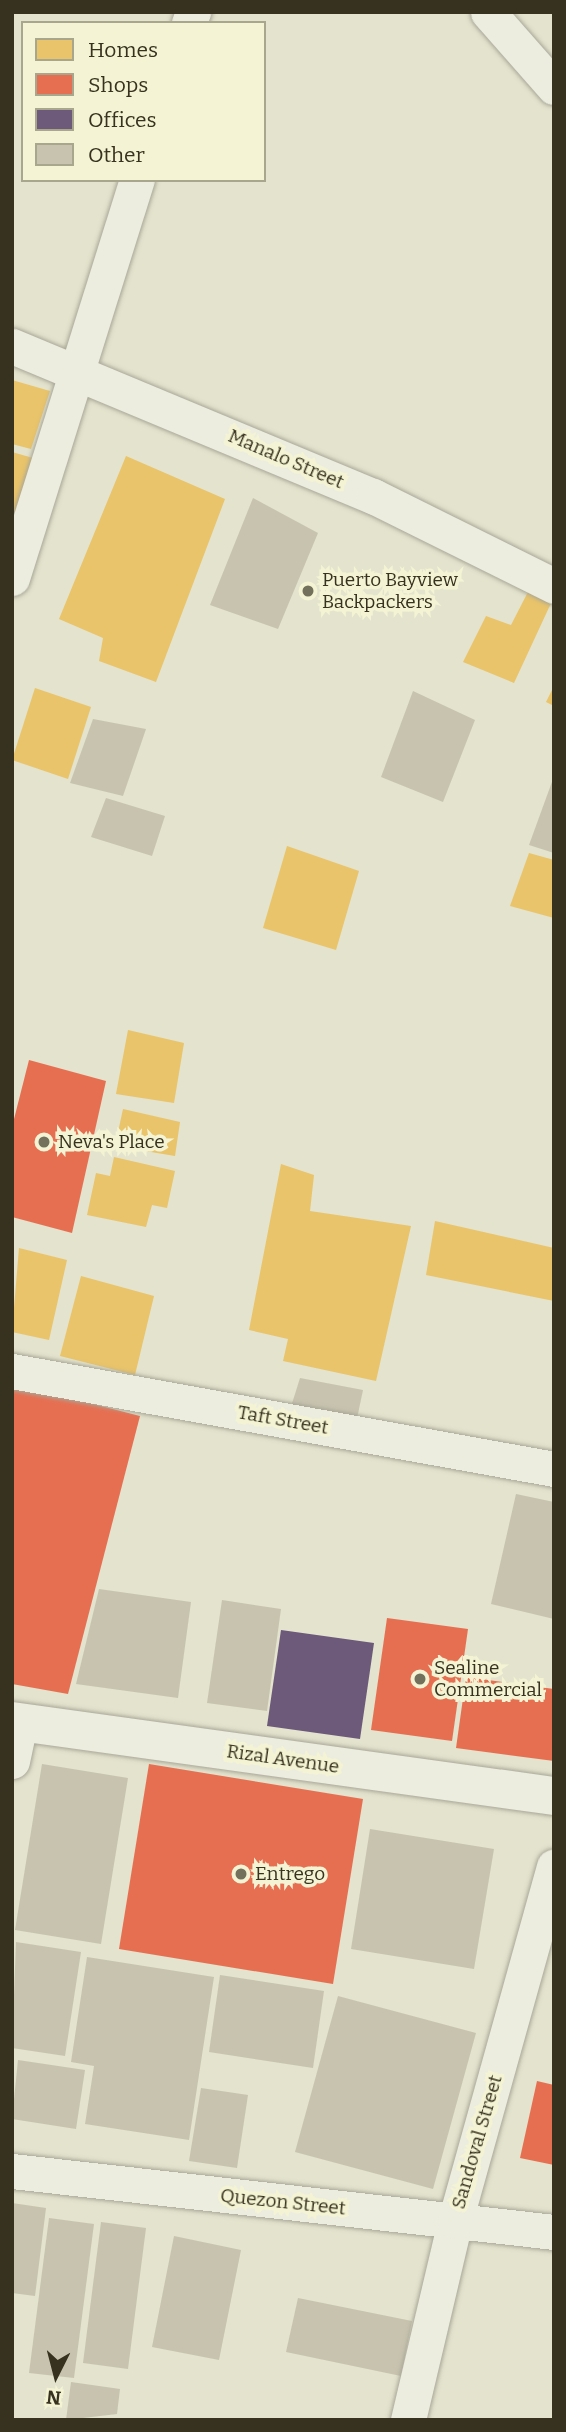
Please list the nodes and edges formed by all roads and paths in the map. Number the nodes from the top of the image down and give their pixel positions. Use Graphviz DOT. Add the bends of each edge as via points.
graph roads {
  1 [pos="488,12"];
  2 [pos="554,87"];
  3 [pos="136,182"];
  4 [pos="12,346"];
  5 [pos="79,370"];
  6 [pos="12,578"];
  7 [pos="554,586"];
  8 [pos="12,1371"];
  9 [pos="554,1469"];
  10 [pos="16,1722"];
  11 [pos="12,1761"];
  12 [pos="554,1796"];
  13 [pos="554,1867"];
  14 [pos="12,2171"];
  15 [pos="455,2221"];
  16 [pos="554,2232"];
  17 [pos="408,2420"];
  1 -- 2 [label="street"];
  3 -- 5 [label="street"];
  4 -- 5 [label="street, Manalo Street"];
  5 -- 6 [label="street"];
  5 -- 7 [label="street, Manalo Street" via="373,496"];
  8 -- 9 [label="street, Taft Street"];
  10 -- 11 [label="street"];
  10 -- 12 [label="main road, Rizal Avenue"];
  13 -- 15 [label="street, Sandoval Street"];
  14 -- 15 [label="street, Quezon Street"];
  15 -- 16 [label="street, Quezon Street"];
  15 -- 17 [label="street, Sandoval Street"];
}
